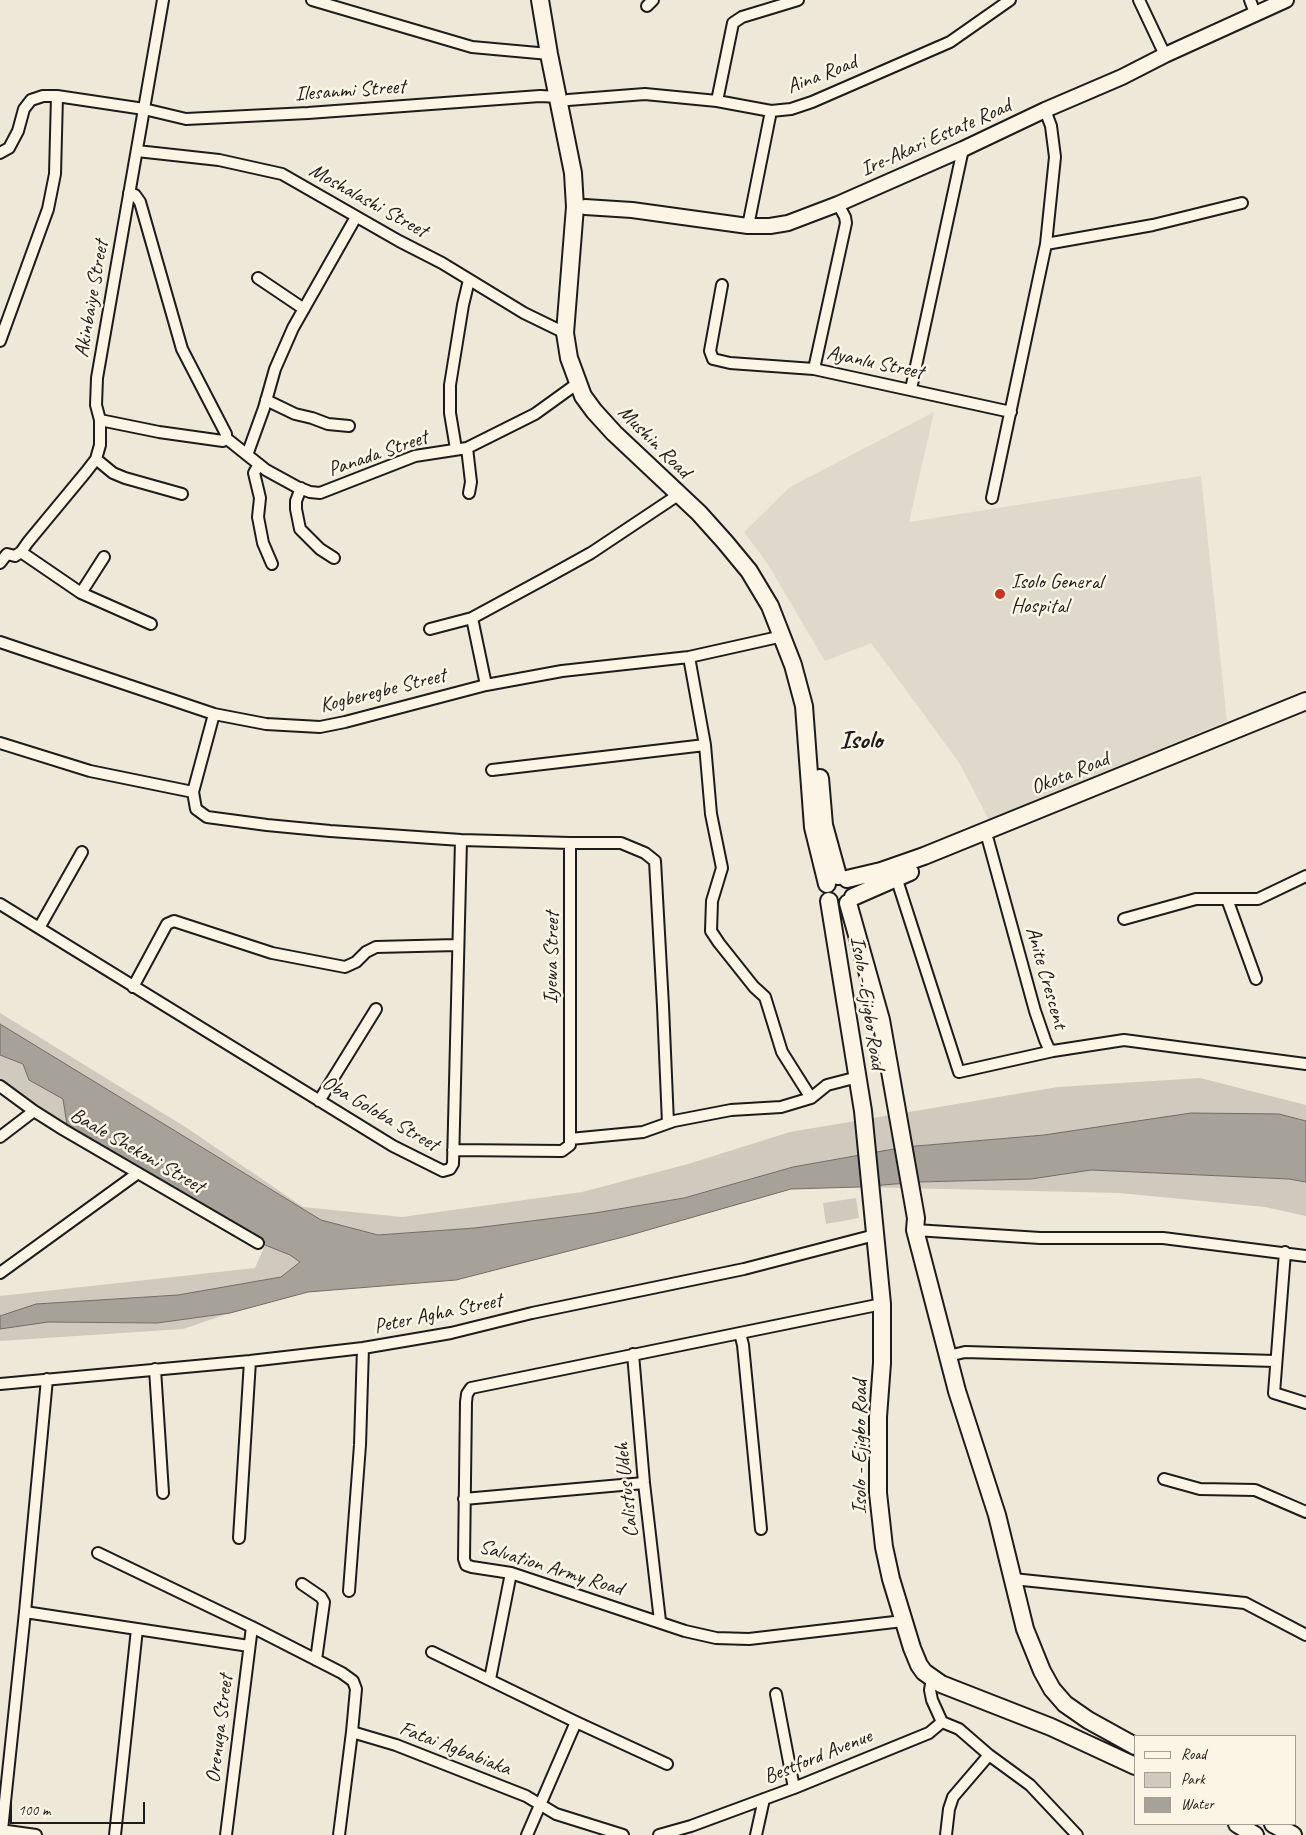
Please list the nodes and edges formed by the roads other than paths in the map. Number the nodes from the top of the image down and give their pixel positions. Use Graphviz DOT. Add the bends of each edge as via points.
graph roads {
  1 [pos="163,0"];
  2 [pos="312,0"];
  3 [pos="540,0"];
  4 [pos="551,0"];
  5 [pos="798,0"];
  6 [pos="1010,0"];
  7 [pos="1139,0"];
  8 [pos="1250,0"];
  9 [pos="1286,0"];
  10 [pos="1256,13"];
  11 [pos="549,54"];
  12 [pos="1165,55"];
  13 [pos="57,96"];
  14 [pos="564,98"];
  15 [pos="717,101"];
  16 [pos="144,109"];
  17 [pos="1045,110"];
  18 [pos="771,111"];
  19 [pos="964,149"];
  20 [pos="137,152"];
  21 [pos="0,154"];
  22 [pos="129,193"];
  23 [pos="1242,203"];
  24 [pos="838,204"];
  25 [pos="585,207"];
  26 [pos="356,217"];
  27 [pos="748,226"];
  28 [pos="1046,244"];
  29 [pos="258,278"];
  30 [pos="469,280"];
  31 [pos="722,285"];
  32 [pos="304,309"];
  33 [pos="565,333"];
  34 [pos="0,341"];
  35 [pos="814,369"];
  36 [pos="578,383"];
  37 [pos="911,389"];
  38 [pos="266,400"];
  39 [pos="1011,412"];
  40 [pos="100,420"];
  41 [pos="349,426"];
  42 [pos="226,438"];
  43 [pos="467,448"];
  44 [pos="456,449"];
  45 [pos="247,455"];
  46 [pos="96,459"];
  47 [pos="259,464"];
  48 [pos="300,488"];
  49 [pos="469,493"];
  50 [pos="182,494"];
  51 [pos="678,495"];
  52 [pos="992,498"];
  53 [pos="4,552"];
  54 [pos="21,552"];
  55 [pos="104,557"];
  56 [pos="334,558"];
  57 [pos="0,563"];
  58 [pos="272,564"];
  59 [pos="81,593"];
  60 [pos="472,618"];
  61 [pos="151,624"];
  62 [pos="430,629"];
  63 [pos="782,636"];
  64 [pos="0,642"];
  65 [pos="689,657"];
  66 [pos="486,685"];
  67 [pos="1306,701"];
  68 [pos="1306,712"];
  69 [pos="214,714"];
  70 [pos="0,743"];
  71 [pos="705,745"];
  72 [pos="492,770"];
  73 [pos="193,792"];
  74 [pos="460,840"];
  75 [pos="988,840"];
  76 [pos="570,843"];
  77 [pos="82,852"];
  78 [pos="1306,876"];
  79 [pos="896,877"];
  80 [pos="837,880"];
  81 [pos="1227,899"];
  82 [pos="851,900"];
  83 [pos="829,901"];
  84 [pos="0,904"];
  85 [pos="1124,920"];
  86 [pos="39,928"];
  87 [pos="457,944"];
  88 [pos="1256,979"];
  89 [pos="133,987"];
  90 [pos="376,1009"];
  91 [pos="1053,1051"];
  92 [pos="1306,1064"];
  93 [pos="858,1077"];
  94 [pos="0,1086"];
  95 [pos="812,1098"];
  96 [pos="318,1101"];
  97 [pos="34,1111"];
  98 [pos="668,1123"];
  99 [pos="0,1137"];
  100 [pos="570,1139"];
  101 [pos="453,1150"];
  102 [pos="138,1173"];
  103 [pos="916,1224"];
  104 [pos="875,1229"];
  105 [pos="258,1243"];
  106 [pos="1284,1252"];
  107 [pos="1306,1256"];
  108 [pos="0,1273"];
  109 [pos="882,1304"];
  110 [pos="740,1333"];
  111 [pos="363,1348"];
  112 [pos="633,1354"];
  113 [pos="948,1356"];
  114 [pos="250,1361"];
  115 [pos="1275,1361"];
  116 [pos="155,1369"];
  117 [pos="47,1379"];
  118 [pos="0,1384"];
  119 [pos="1306,1403"];
  120 [pos="1164,1479"];
  121 [pos="644,1483"];
  122 [pos="163,1493"];
  123 [pos="464,1499"];
  124 [pos="1306,1512"];
  125 [pos="761,1529"];
  126 [pos="239,1538"];
  127 [pos="98,1553"];
  128 [pos="511,1572"];
  129 [pos="1013,1579"];
  130 [pos="302,1584"];
  131 [pos="349,1591"];
  132 [pos="25,1612"];
  133 [pos="660,1621"];
  134 [pos="903,1622"];
  135 [pos="252,1627"];
  136 [pos="137,1629"];
  137 [pos="1306,1635"];
  138 [pos="249,1646"];
  139 [pos="432,1652"];
  140 [pos="316,1660"];
  141 [pos="932,1678"];
  142 [pos="490,1679"];
  143 [pos="776,1694"];
  144 [pos="1078,1713"];
  145 [pos="576,1722"];
  146 [pos="942,1722"];
  147 [pos="352,1732"];
  148 [pos="1064,1734"];
  149 [pos="1134,1745"];
  150 [pos="989,1755"];
  151 [pos="667,1764"];
  152 [pos="1134,1766"];
  153 [pos="794,1788"];
  154 [pos="764,1799"];
  155 [pos="541,1806"];
  156 [pos="1239,1825"];
  157 [pos="1275,1825"];
  158 [pos="1,1830"];
  159 [pos="36,1835"];
  160 [pos="115,1835"];
  161 [pos="226,1835"];
  162 [pos="339,1835"];
  163 [pos="527,1835"];
  164 [pos="623,1835"];
  165 [pos="659,1835"];
  166 [pos="756,1835"];
  167 [pos="946,1835"];
  168 [pos="1077,1835"];
  169 [pos="1255,1835"];
  170 [pos="1293,1835"];
  1 -- 16 [label="street, Akinbaiye Street"];
  2 -- 11 [label="street" via="472,47"];
  3 -- 11 [label="main road, Mushin Road"];
  4 -- 14 [label="main road, Mushin Road"];
  5 -- 15 [label="street" via="742,17 733,23"];
  6 -- 18 [label="street, Aina Road" via="950,42 812,102"];
  7 -- 12 [label="street"];
  8 -- 10 [label="street"];
  9 -- 10 [label="street, Ire-Akari Estate Road"];
  10 -- 12 [label="street, Ire-Akari Estate Road"];
  11 -- 14 [label="main road, Mushin Road"];
  12 -- 17 [label="street, Ire-Akari Estate Road"];
  13 -- 16 [label="street, Ilesanmi Street"];
  13 -- 21 [label="street, Ilesanmi Street" via="31,100 24,109 9,148"];
  13 -- 34 [label="street" via="55,174 48,209"];
  14 -- 15 [label="street, Aina Road" via="588,100 645,94"];
  14 -- 16 [label="street, Ilesanmi Street" via="540,96 186,119"];
  14 -- 25 [label="main road, Mushin Road" via="582,171"];
  14 -- 33 [label="main road, Mushin Road" via="575,207"];
  15 -- 18 [label="street, Aina Road"];
  16 -- 20 [label="street, Akinbaiye Street"];
  17 -- 19 [label="street, Ire-Akari Estate Road"];
  17 -- 28 [label="street" via="1051,126 1055,157"];
  18 -- 27 [label="street"];
  19 -- 24 [label="street, Ire-Akari Estate Road"];
  19 -- 37 [label="street"];
  20 -- 22 [label="street, Akinbaiye Street"];
  20 -- 26 [label="street, Moshalashi Street" via="219,160 282,174"];
  22 -- 40 [label="street, Akinbaiye Street" via="97,378 96,405"];
  22 -- 42 [label="street" via="140,202 182,349"];
  23 -- 28 [label="street" via="1153,225"];
  24 -- 27 [label="street, Ire-Akari Estate Road" via="788,223"];
  24 -- 35 [label="street" via="846,223"];
  25 -- 27 [label="street, Ire-Akari Estate Road"];
  25 -- 80 [label="main road, Mushin Road" via="575,332 584,376 601,407 620,428 733,536 777,602 804,662 817,743 824,825"];
  26 -- 30 [label="street, Moshalashi Street"];
  26 -- 32 [label="street"];
  28 -- 39 [label="street"];
  29 -- 32 [label="street"];
  30 -- 33 [label="street, Moshalashi Street"];
  30 -- 44 [label="street" via="450,385 450,413"];
  31 -- 35 [label="street, Ayanlu Street" via="710,351 714,359"];
  32 -- 38 [label="street" via="275,369"];
  33 -- 36 [label="main road, Mushin Road"];
  35 -- 37 [label="street, Ayanlu Street"];
  36 -- 43 [label="street, Panada Street" via="534,414"];
  36 -- 51 [label="main road, Mushin Road" via="594,411"];
  37 -- 39 [label="street, Ayanlu Street"];
  38 -- 41 [label="street" via="295,414 328,424"];
  38 -- 45 [label="street"];
  39 -- 52 [label="street"];
  40 -- 42 [label="street" via="160,432 223,441"];
  40 -- 46 [label="street, Akinbaiye Street" via="100,445"];
  42 -- 45 [label="street, Panada Street"];
  43 -- 44 [label="street, Panada Street"];
  43 -- 49 [label="street" via="472,482"];
  44 -- 48 [label="street, Panada Street" via="416,456 320,493"];
  45 -- 47 [label="street, Panada Street"];
  46 -- 50 [label="street" via="125,478"];
  46 -- 54 [label="street, Akinbaiye Street"];
  47 -- 48 [label="street, Panada Street"];
  47 -- 58 [label="street" via="254,473 260,498 258,516 263,543"];
  48 -- 56 [label="street" via="296,509 300,529"];
  51 -- 60 [label="street" via="591,553"];
  51 -- 63 [label="main road, Mushin Road" via="749,571 770,606"];
  53 -- 54 [label="street" via="15,556"];
  53 -- 57 [label="street"];
  54 -- 59 [label="street"];
  55 -- 59 [label="street"];
  59 -- 61 [label="street"];
  60 -- 62 [label="street"];
  60 -- 66 [label="street"];
  63 -- 65 [label="street, Kogberegbe Street"];
  63 -- 80 [label="main road, Mushin Road" via="804,706 813,827"];
  64 -- 69 [label="street, Kogberegbe Street"];
  65 -- 66 [label="street, Kogberegbe Street" via="562,671"];
  65 -- 71 [label="street"];
  66 -- 69 [label="street, Kogberegbe Street" via="320,727 266,724"];
  67 -- 80 [label="main road, Okota Road" via="932,852 882,871"];
  68 -- 75 [label="main road"];
  69 -- 73 [label="street"];
  70 -- 73 [label="street" via="90,770"];
  71 -- 72 [label="street"];
  71 -- 95 [label="street" via="711,814 722,868 712,902 711,931 765,997 782,1052"];
  73 -- 74 [label="street" via="196,809 207,817 321,830"];
  74 -- 76 [label="street"];
  74 -- 87 [label="street, Oba Goloba Street"];
  75 -- 79 [label="main road"];
  75 -- 91 [label="street, Anite Crescent" via="1035,1011 1047,1046"];
  76 -- 98 [label="street" via="621,843 655,861"];
  76 -- 100 [label="street, Iyewa Street"];
  77 -- 86 [label="street"];
  78 -- 81 [label="street" via="1258,899"];
  79 -- 82 [label="main road"];
  79 -- 91 [label="street" via="959,1072"];
  80 -- 82 [label="main road" via="853,885"];
  80 -- 83 [label="main road" via="825,894"];
  81 -- 85 [label="street" via="1196,899"];
  81 -- 88 [label="street"];
  82 -- 83 [label="main road" via="837,905"];
  82 -- 103 [label="main road, Isolo - Ejigbo Road" via="881,1020"];
  83 -- 93 [label="main road, Isolo - Ejigbo Road"];
  84 -- 86 [label="street, Oba Goloba Street"];
  86 -- 89 [label="street, Oba Goloba Street"];
  87 -- 89 [label="street" via="376,947 345,967 272,953 174,921 167,924"];
  87 -- 101 [label="street, Oba Goloba Street"];
  89 -- 96 [label="street, Oba Goloba Street"];
  90 -- 96 [label="street"];
  91 -- 92 [label="street, Anite Crescent" via="1124,1040"];
  93 -- 95 [label="street" via="827,1085"];
  93 -- 104 [label="main road, Isolo - Ejigbo Road"];
  94 -- 97 [label="street, Baale Shekoni Street"];
  95 -- 98 [label="street" via="782,1107 731,1110"];
  96 -- 101 [label="street, Oba Goloba Street" via="392,1146 443,1170 450,1169 453,1164"];
  97 -- 99 [label="street"];
  97 -- 102 [label="street, Baale Shekoni Street"];
  98 -- 100 [label="street" via="643,1132"];
  100 -- 101 [label="street" via="570,1145 562,1151"];
  102 -- 105 [label="street, Baale Shekoni Street"];
  102 -- 108 [label="street"];
  103 -- 106 [label="street" via="1040,1238 1163,1238"];
  103 -- 113 [label="main road"];
  104 -- 109 [label="main road, Isolo - Ejigbo Road"];
  104 -- 111 [label="street, Peter Agha Street" via="744,1269 532,1312 451,1333"];
  106 -- 107 [label="street"];
  106 -- 115 [label="street"];
  109 -- 110 [label="street"];
  109 -- 134 [label="main road, Isolo - Ejigbo Road" via="878,1493 886,1555"];
  110 -- 112 [label="street"];
  110 -- 125 [label="street"];
  111 -- 114 [label="street, Peter Agha Street"];
  111 -- 131 [label="street" via="360,1445"];
  112 -- 121 [label="street, Calistus Udeh"];
  112 -- 123 [label="street, Salvation Army Road" via="471,1388 466,1402"];
  113 -- 115 [label="street" via="965,1352"];
  113 -- 129 [label="main road" via="997,1514"];
  114 -- 116 [label="street, Peter Agha Street"];
  114 -- 126 [label="street"];
  115 -- 119 [label="street" via="1274,1393"];
  116 -- 117 [label="street, Peter Agha Street"];
  116 -- 122 [label="street"];
  117 -- 118 [label="street, Peter Agha Street"];
  117 -- 132 [label="street"];
  120 -- 124 [label="street" via="1200,1489 1256,1490"];
  121 -- 123 [label="street"];
  121 -- 133 [label="street, Calistus Udeh"];
  123 -- 128 [label="street, Salvation Army Road" via="466,1564"];
  127 -- 135 [label="street"];
  128 -- 133 [label="street, Salvation Army Road"];
  128 -- 142 [label="street"];
  129 -- 137 [label="street" via="1245,1603"];
  129 -- 144 [label="main road" via="1025,1629 1042,1671 1052,1689"];
  130 -- 140 [label="street" via="321,1596 324,1602"];
  132 -- 136 [label="street"];
  132 -- 158 [label="street"];
  133 -- 134 [label="street, Salvation Army Road" via="716,1638 749,1639"];
  134 -- 141 [label="main road, Isolo - Ejigbo Road" via="918,1665"];
  135 -- 138 [label="street, Orenuga Street"];
  135 -- 140 [label="street"];
  136 -- 138 [label="street"];
  136 -- 160 [label="street"];
  138 -- 161 [label="street, Orenuga Street"];
  139 -- 142 [label="street"];
  140 -- 147 [label="street" via="353,1681 356,1689"];
  141 -- 146 [label="street" via="930,1690"];
  141 -- 148 [label="main road, Isolo - Ejigbo Road"];
  142 -- 145 [label="street"];
  143 -- 153 [label="street"];
  144 -- 148 [label="main road"];
  144 -- 149 [label="main road"];
  145 -- 151 [label="street"];
  145 -- 155 [label="street"];
  146 -- 150 [label="street" via="959,1729"];
  146 -- 153 [label="street, Bestford Avenue" via="923,1736"];
  147 -- 155 [label="street, Fatai Agbabiaka" via="396,1745 526,1796"];
  147 -- 162 [label="street"];
  148 -- 152 [label="main road, Isolo - Ejigbo Road"];
  150 -- 167 [label="street" via="953,1797"];
  150 -- 168 [label="street" via="1030,1785"];
  153 -- 154 [label="street, Bestford Avenue"];
  154 -- 165 [label="street, Bestford Avenue"];
  154 -- 166 [label="street"];
  155 -- 163 [label="street"];
  155 -- 164 [label="street" via="575,1821"];
  156 -- 169 [label="main road"];
  157 -- 170 [label="main road"];
  158 -- 159 [label="street"];
}
